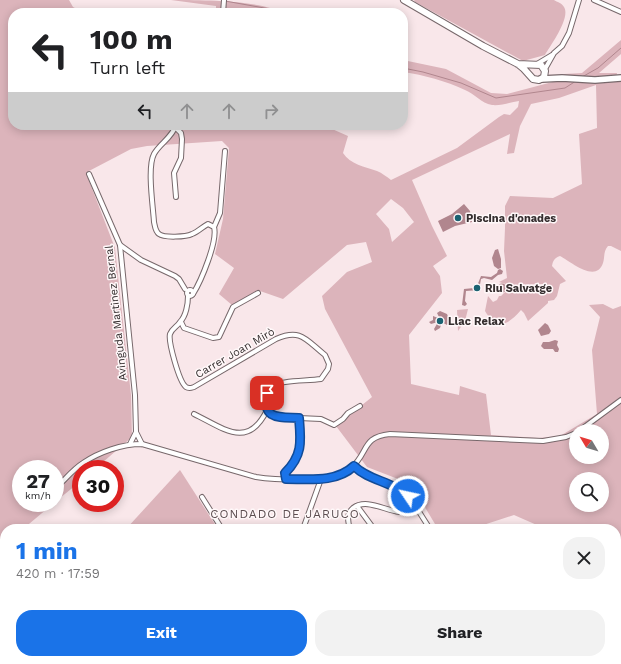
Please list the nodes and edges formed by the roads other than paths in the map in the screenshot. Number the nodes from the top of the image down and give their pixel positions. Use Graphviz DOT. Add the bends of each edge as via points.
graph roads {
  1 [pos="404,0"];
  2 [pos="579,0"];
  3 [pos="594,0"];
  4 [pos="412,2"];
  5 [pos="621,12"];
  6 [pos="554,54"];
  7 [pos="518,64"];
  8 [pos="534,65"];
  9 [pos="545,70"];
  10 [pos="529,74"];
  11 [pos="562,78"];
  12 [pos="621,78"];
  13 [pos="542,79"];
  14 [pos="174,130"];
  15 [pos="179,130"];
  16 [pos="225,151"];
  17 [pos="89,174"];
  18 [pos="176,197"];
  19 [pos="214,227"];
  20 [pos="120,245"];
  21 [pos="189,292"];
  22 [pos="258,293"];
  23 [pos="181,322"];
  24 [pos="621,400"];
  25 [pos="360,406"];
  26 [pos="267,410"];
  27 [pos="194,414"];
  28 [pos="299,418"];
  29 [pos="588,424"];
  30 [pos="136,432"];
  31 [pos="569,436"];
  32 [pos="130,444"];
  33 [pos="142,444"];
  34 [pos="354,466"];
  35 [pos="285,473"];
  36 [pos="278,479"];
  37 [pos="286,479"];
  38 [pos="321,479"];
  39 [pos="64,480"];
  40 [pos="202,497"];
  41 [pos="410,501"];
  42 [pos="357,506"];
  43 [pos="219,524"];
  44 [pos="304,524"];
  45 [pos="349,524"];
  46 [pos="370,524"];
  47 [pos="427,524"];
  1 -- 4 [label="main road"];
  2 -- 6 [label="street" via="569,33"];
  3 -- 5 [label="street"];
  4 -- 7 [label="main road" via="483,46"];
  6 -- 8 [label="street"];
  6 -- 9 [label="street"];
  7 -- 8 [label="main road"];
  7 -- 10 [label="main road"];
  8 -- 9 [label="main road" via="541,65"];
  8 -- 10 [label="main road" via="530,68"];
  9 -- 11 [label="main road"];
  9 -- 13 [label="main road"];
  10 -- 13 [label="main road" via="536,81"];
  11 -- 12 [label="main road"];
  11 -- 13 [label="main road"];
  14 -- 19 [label="street" via="154,152 150,164 156,230 165,236 187,236 208,224"];
  15 -- 18 [label="street" via="182,139 181,158 174,174"];
  16 -- 19 [label="street, Carrer Joan Mirò" via="220,213"];
  17 -- 20 [label="street, Avinguda Martinez Bernal"];
  19 -- 21 [label="street, Carrer Joan Mirò" via="216,233 209,258 196,287"];
  20 -- 21 [label="street" via="142,260 175,276"];
  20 -- 30 [label="street, Avinguda Martinez Bernal" via="135,395"];
  21 -- 23 [label="street, Carrer Joan Mirò"];
  22 -- 23 [label="street" via="233,307 220,335 216,338 184,328"];
  23 -- 26 [label="street, Carrer Joan Mirò" via="174,327 169,341 181,381 186,387 194,387 289,334 302,336 325,355 329,364 321,379 274,385 267,393"];
  24 -- 29 [label="street"];
  25 -- 28 [label="street" via="334,425 321,420"];
  26 -- 27 [label="street" via="262,420 248,432 241,434"];
  26 -- 28 [label="street" via="279,418"];
  28 -- 35 [label="street" via="299,455"];
  30 -- 32 [label="street, Avinguda Martinez Bernal"];
  30 -- 33 [label="street, Avinguda Martinez Bernal"];
  31 -- 34 [label="street" via="543,441 381,435 368,443"];
  32 -- 33 [label="street"];
  32 -- 39 [label="street" via="82,463"];
  33 -- 36 [label="street" via="256,477"];
  34 -- 38 [label="street" via="342,475"];
  34 -- 41 [label="street" via="365,474 397,487"];
  35 -- 36 [label="street"];
  35 -- 37 [label="street"];
  36 -- 37 [label="street"];
  37 -- 38 [label="street"];
  38 -- 44 [label="street"];
  40 -- 43 [label="street"];
  41 -- 42 [label="street" via="408,507 399,512 368,504"];
  41 -- 47 [label="street"];
  42 -- 45 [label="street" via="351,510"];
  42 -- 46 [label="street"];
}
